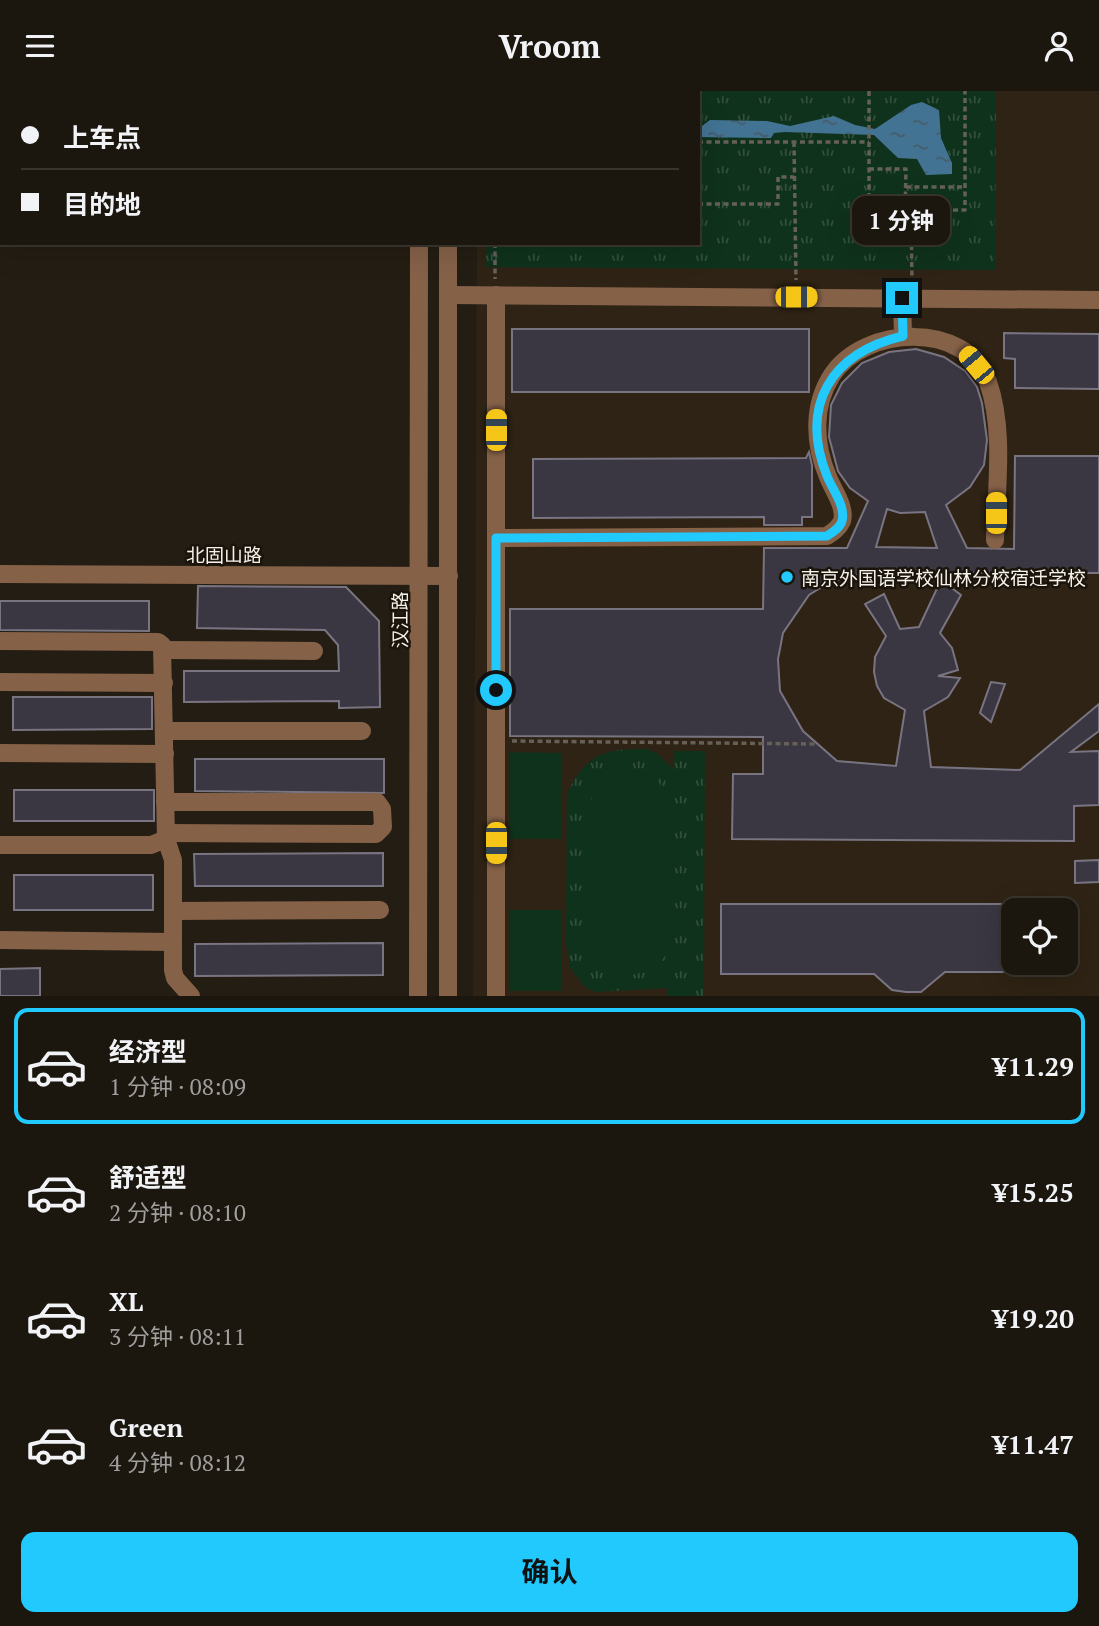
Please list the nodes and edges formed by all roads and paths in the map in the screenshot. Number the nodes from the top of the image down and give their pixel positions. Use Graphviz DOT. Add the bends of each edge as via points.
graph roads {
  1 [pos="869,91"];
  2 [pos="965,91"];
  3 [pos="700,142"];
  4 [pos="794,142"];
  5 [pos="869,142"];
  6 [pos="869,169"];
  7 [pos="794,177"];
  8 [pos="906,187"];
  9 [pos="965,187"];
  10 [pos="700,204"];
  11 [pos="905,211"];
  12 [pos="911,211"];
  13 [pos="419,245"];
  14 [pos="448,245"];
  15 [pos="495,245"];
  16 [pos="449,295"];
  17 [pos="496,295"];
  18 [pos="796,297"];
  19 [pos="907,298"];
  20 [pos="1099,300"];
  21 [pos="903,336"];
  22 [pos="496,538"];
  23 [pos="995,540"];
  24 [pos="0,574"];
  25 [pos="420,576"];
  26 [pos="449,576"];
  27 [pos="0,641"];
  28 [pos="163,650"];
  29 [pos="314,651"];
  30 [pos="0,682"];
  31 [pos="164,683"];
  32 [pos="164,731"];
  33 [pos="362,731"];
  34 [pos="496,741"];
  35 [pos="816,744"];
  36 [pos="0,753"];
  37 [pos="165,754"];
  38 [pos="165,802"];
  39 [pos="166,836"];
  40 [pos="0,845"];
  41 [pos="380,910"];
  42 [pos="173,911"];
  43 [pos="0,940"];
  44 [pos="173,942"];
  45 [pos="191,996"];
  46 [pos="418,996"];
  47 [pos="447,996"];
  48 [pos="496,996"];
  1 -- 5 [label="path"];
  2 -- 9 [label="path"];
  3 -- 4 [label="path"];
  4 -- 5 [label="path"];
  4 -- 7 [label="path"];
  5 -- 6 [label="path"];
  6 -- 8 [label="path" via="906,169"];
  6 -- 11 [label="path" via="869,211"];
  7 -- 10 [label="path" via="778,177 778,204"];
  7 -- 18 [label="path"];
  8 -- 9 [label="path"];
  8 -- 11 [label="path"];
  9 -- 12 [label="path" via="965,210"];
  11 -- 12 [label="path"];
  12 -- 19 [label="path"];
  13 -- 25 [label="street, 汉江路"];
  14 -- 16 [label="street"];
  15 -- 17 [label="path"];
  16 -- 17 [label="street"];
  16 -- 26 [label="street"];
  17 -- 18 [label="street"];
  17 -- 22 [label="street"];
  18 -- 19 [label="street"];
  19 -- 20 [label="street"];
  19 -- 21 [label="street"];
  21 -- 22 [label="street" via="877,342 852,356 833,374 818,404 818,446 842,520 827,536"];
  21 -- 23 [label="street" via="933,338 966,353 986,377 996,407"];
  22 -- 34 [label="street"];
  24 -- 25 [label="street, 北固山路"];
  25 -- 26 [label="street, 北固山路"];
  25 -- 46 [label="street, 汉江路"];
  26 -- 47 [label="street"];
  27 -- 28 [label="street" via="158,642"];
  28 -- 29 [label="street"];
  28 -- 31 [label="street"];
  30 -- 31 [label="street"];
  31 -- 32 [label="street"];
  32 -- 33 [label="street"];
  32 -- 37 [label="street"];
  34 -- 35 [label="path"];
  34 -- 48 [label="street"];
  36 -- 37 [label="street"];
  37 -- 38 [label="street"];
  38 -- 39 [label="street"];
  38 -- 39 [label="street" via="377,802 383,827 376,834"];
  39 -- 40 [label="street" via="151,845"];
  39 -- 42 [label="street" via="173,853"];
  41 -- 42 [label="street"];
  42 -- 44 [label="street"];
  43 -- 44 [label="street"];
  44 -- 45 [label="street" via="175,978"];
}
